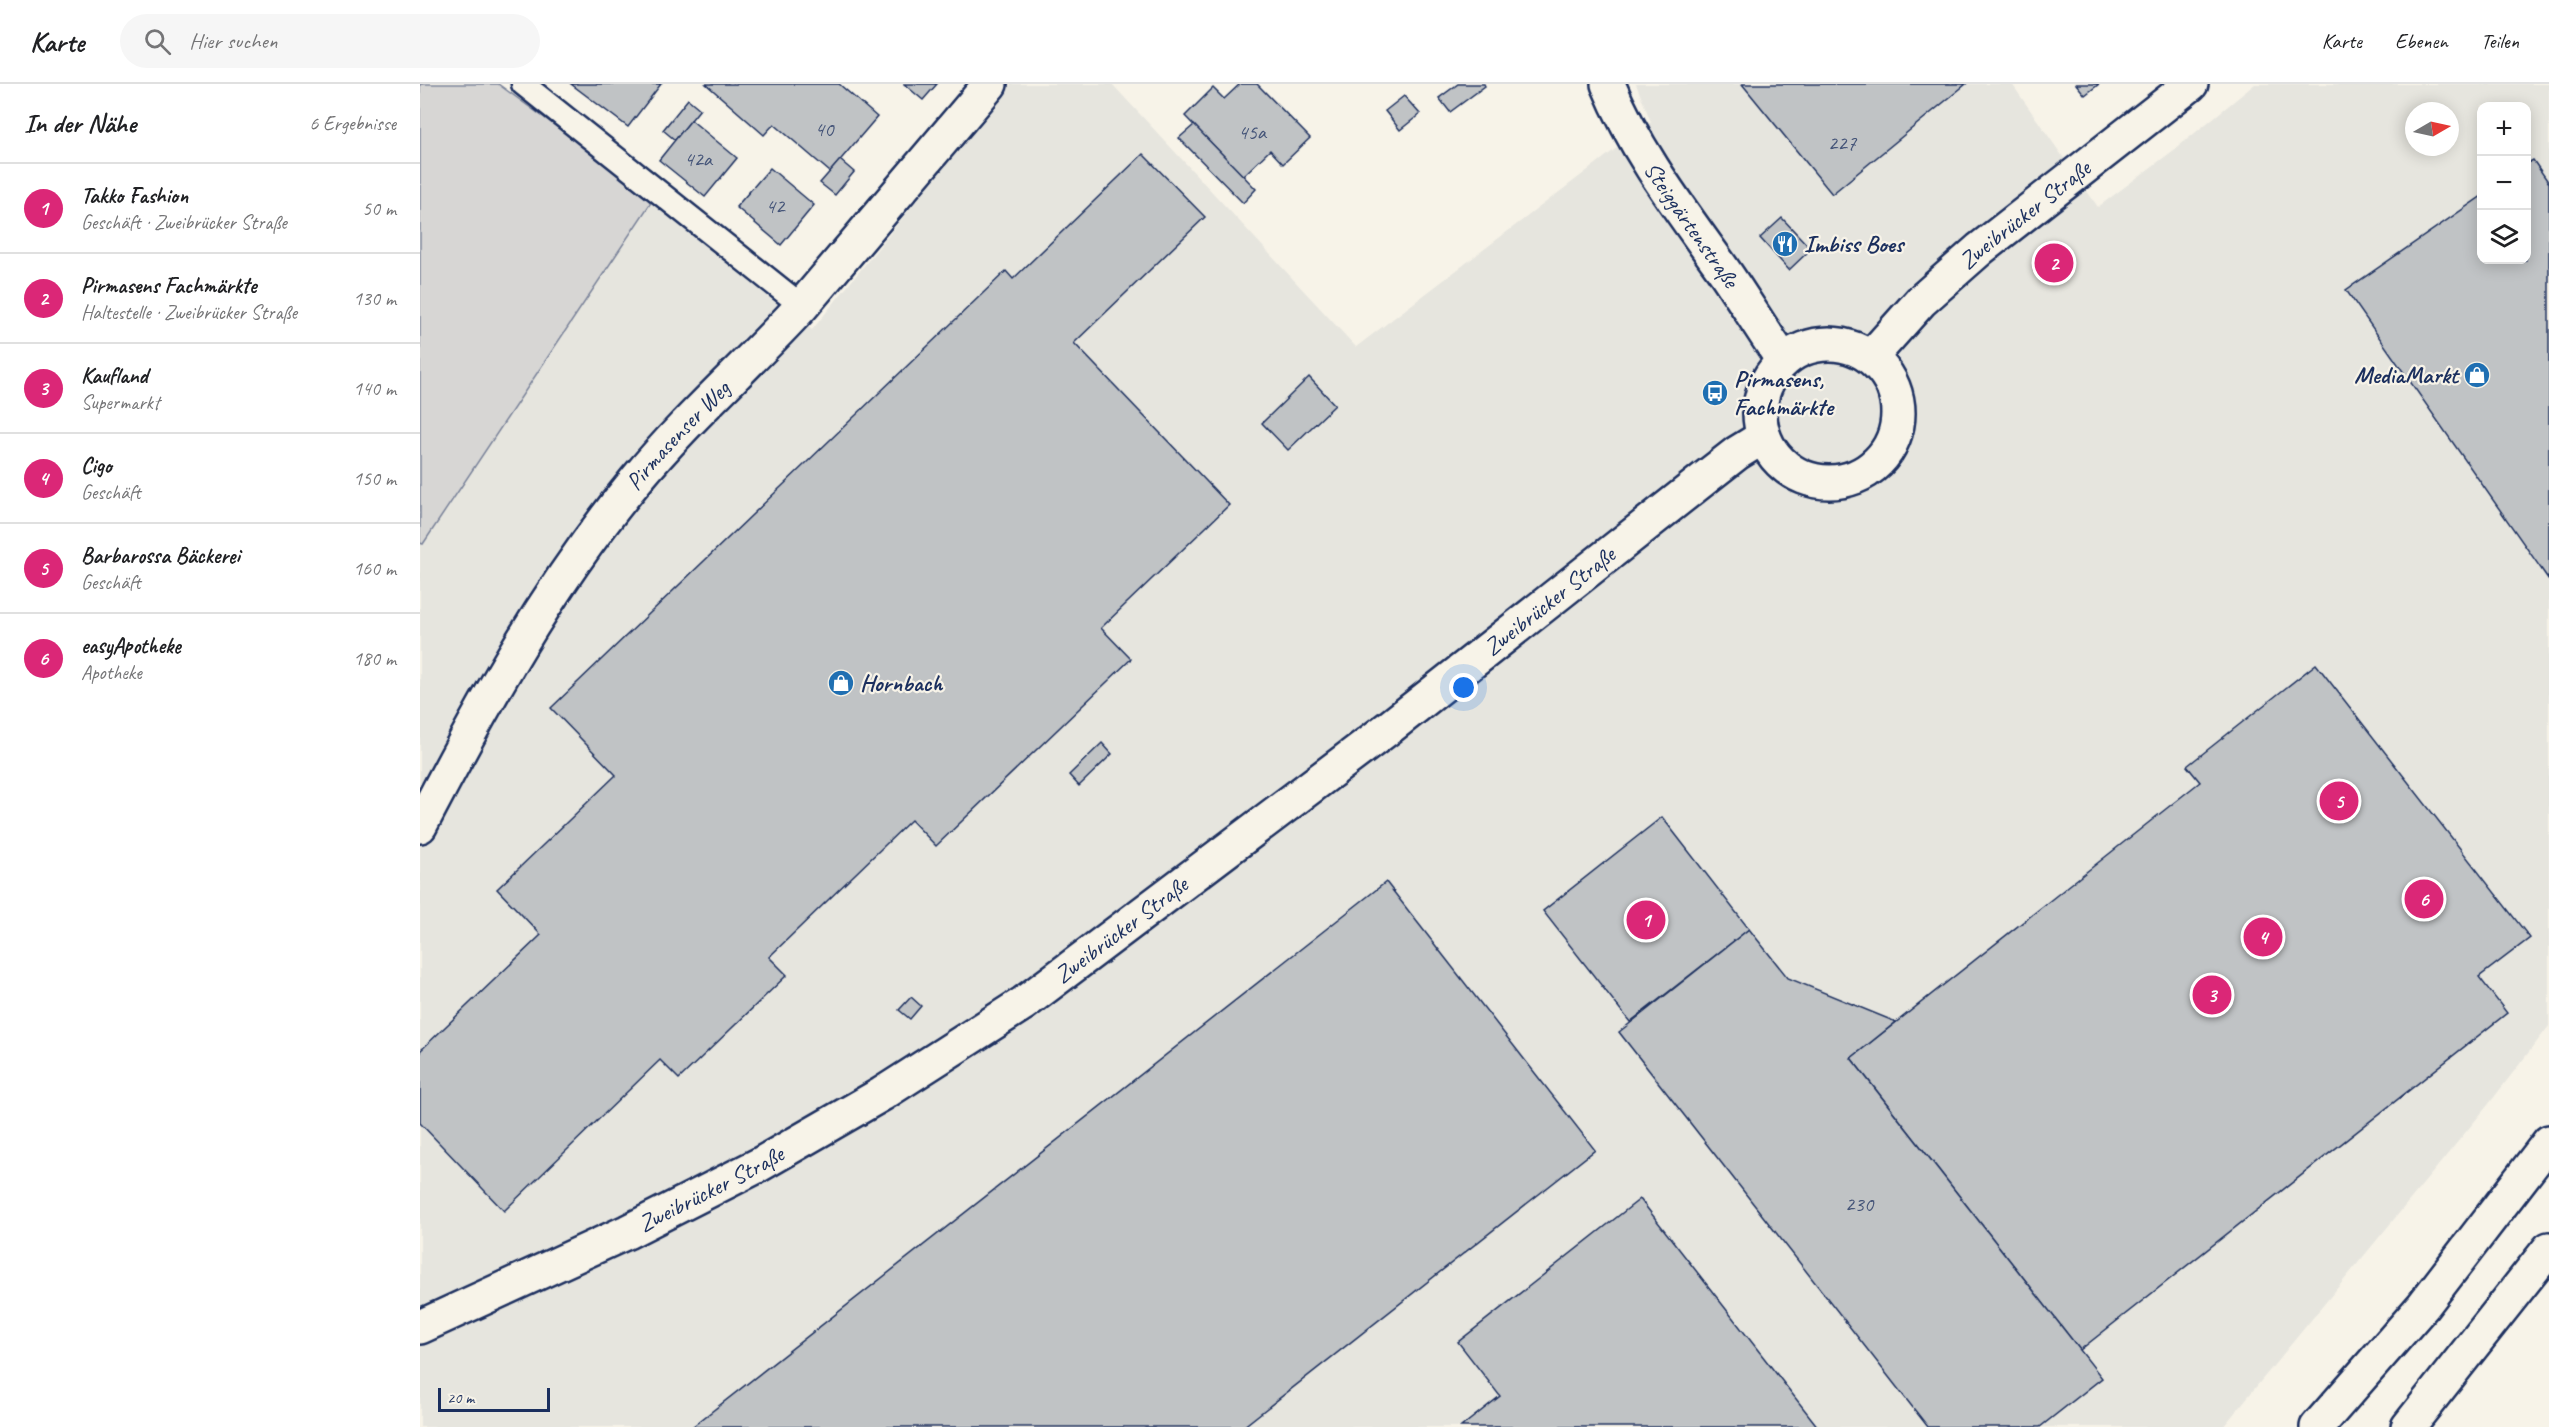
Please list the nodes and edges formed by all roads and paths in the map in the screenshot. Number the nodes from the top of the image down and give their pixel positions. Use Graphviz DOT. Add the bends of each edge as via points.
graph roads {
  1 [pos="523,84"];
  2 [pos="990,84"];
  3 [pos="1608,84"];
  4 [pos="2191,84"];
  5 [pos="802,306"];
  6 [pos="1871,357"];
  7 [pos="1783,360"];
  8 [pos="1763,437"];
  9 [pos="420,826"];
  10 [pos="2549,1142"];
  11 [pos="2549,1249"];
  12 [pos="420,1327"];
  13 [pos="2317,1427"];
  14 [pos="2408,1427"];
  1 -- 5 [label="lane"];
  2 -- 5 [label="main road, Pirmasenser Weg"];
  3 -- 7 [label="main road, Steiggärtenstraße" via="1665,190"];
  4 -- 6 [label="main road, Zweibrücker Straße" via="1980,249 1921,301"];
  5 -- 9 [label="main road, Pirmasenser Weg" via="695,414 636,480 585,548 531,625 473,723"];
  6 -- 7 [label="main road" via="1855,348 1817,344"];
  6 -- 8 [label="main road" via="1887,375 1896,396 1898,418 1897,435 1866,471 1847,480 1827,483 1806,479 1789,470"];
  7 -- 8 [label="main road" via="1769,376 1761,396"];
  8 -- 12 [label="main road, Zweibrücker Straße" via="1721,465 1390,727 1024,1003 882,1094 759,1165 627,1232"];
  10 -- 13 [label="main road" via="2423,1305"];
  11 -- 14 [label="main road"];
}
